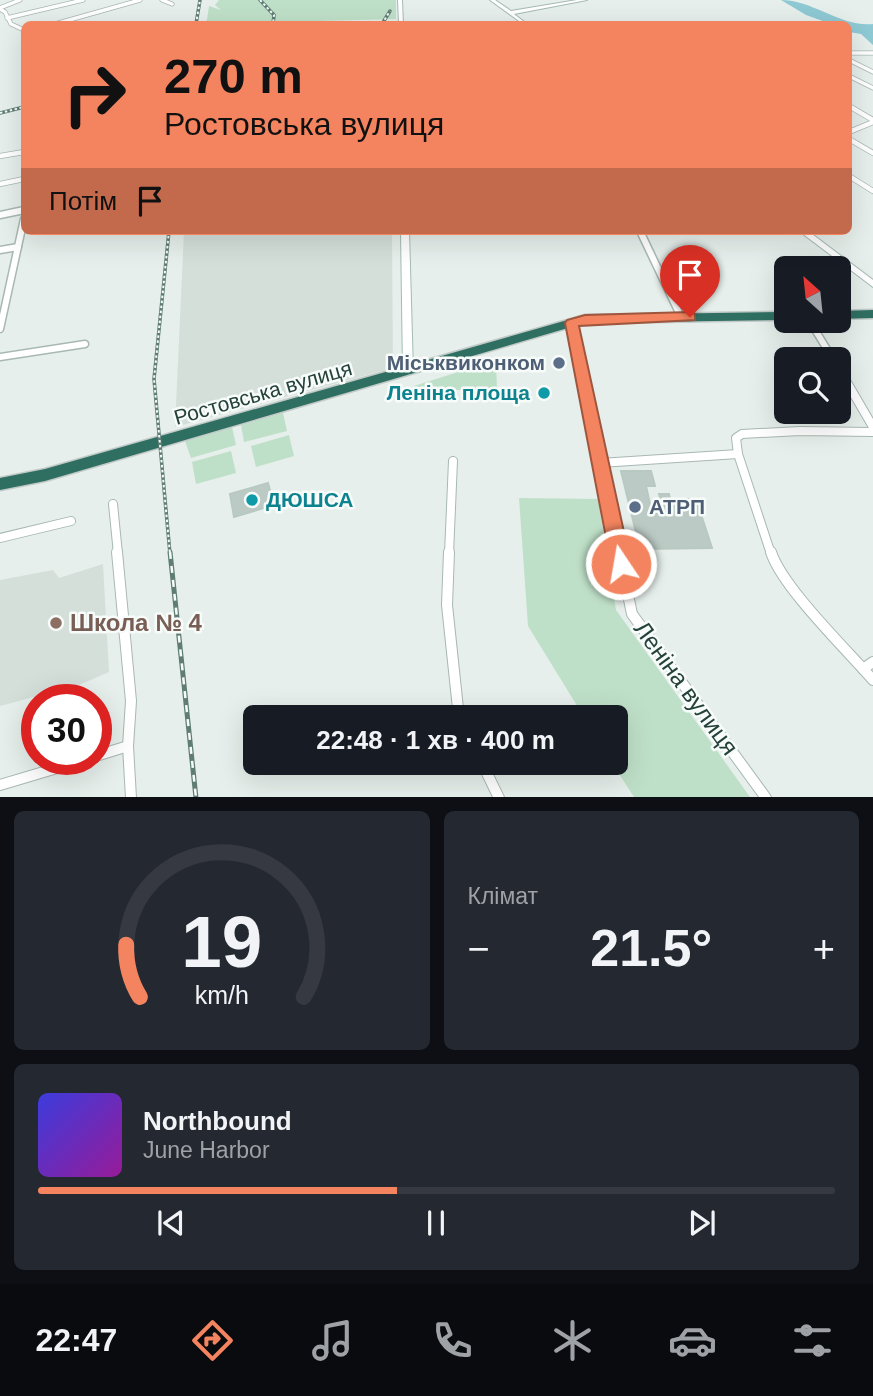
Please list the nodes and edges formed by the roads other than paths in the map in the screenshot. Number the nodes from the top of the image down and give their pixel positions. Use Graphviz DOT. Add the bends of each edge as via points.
graph roads {
  1 [pos="20,0"];
  2 [pos="83,0"];
  3 [pos="140,0"];
  4 [pos="162,0"];
  5 [pos="400,0"];
  6 [pos="492,0"];
  7 [pos="585,0"];
  8 [pos="577,1"];
  9 [pos="172,4"];
  10 [pos="0,9"];
  11 [pos="510,13"];
  12 [pos="7,18"];
  13 [pos="66,21"];
  14 [pos="401,21"];
  15 [pos="521,21"];
  16 [pos="21,29"];
  17 [pos="852,53"];
  18 [pos="873,53"];
  19 [pos="852,62"];
  20 [pos="873,72"];
  21 [pos="852,77"];
  22 [pos="873,88"];
  23 [pos="852,108"];
  24 [pos="873,121"];
  25 [pos="852,131"];
  26 [pos="852,141"];
  27 [pos="21,152"];
  28 [pos="873,153"];
  29 [pos="0,156"];
  30 [pos="852,178"];
  31 [pos="21,180"];
  32 [pos="0,184"];
  33 [pos="873,191"];
  34 [pos="21,212"];
  35 [pos="0,215"];
  36 [pos="21,233"];
  37 [pos="405,235"];
  38 [pos="642,235"];
  39 [pos="808,235"];
  40 [pos="18,247"];
  41 [pos="0,250"];
  42 [pos="873,284"];
  43 [pos="9,290"];
  44 [pos="0,293"];
  45 [pos="873,314"];
  46 [pos="851,315"];
  47 [pos="774,316"];
  48 [pos="681,317"];
  49 [pos="572,323"];
  50 [pos="0,329"];
  51 [pos="85,344"];
  52 [pos="0,358"];
  53 [pos="408,372"];
  54 [pos="851,390"];
  55 [pos="873,429"];
  56 [pos="738,454"];
  57 [pos="453,461"];
  58 [pos="600,463"];
  59 [pos="0,484"];
  60 [pos="113,504"];
  61 [pos="71,521"];
  62 [pos="0,538"];
  63 [pos="873,662"];
  64 [pos="863,669"];
  65 [pos="873,680"];
  66 [pos="458,705"];
  67 [pos="128,746"];
  68 [pos="112,751"];
  69 [pos="34,775"];
  70 [pos="488,775"];
  71 [pos="0,785"];
  72 [pos="131,797"];
  73 [pos="499,797"];
  74 [pos="766,797"];
  1 -- 10 [label="street"];
  2 -- 12 [label="street"];
  3 -- 13 [label="street"];
  4 -- 9 [label="street"];
  5 -- 14 [label="main road"];
  6 -- 11 [label="main road"];
  7 -- 8 [label="main road"];
  8 -- 11 [label="main road"];
  10 -- 12 [label="street"];
  11 -- 15 [label="main road"];
  12 -- 16 [label="street"];
  17 -- 18 [label="street"];
  19 -- 20 [label="street"];
  21 -- 22 [label="street"];
  23 -- 24 [label="street"];
  24 -- 25 [label="street"];
  26 -- 28 [label="street"];
  27 -- 29 [label="street"];
  30 -- 33 [label="street"];
  31 -- 32 [label="street"];
  34 -- 35 [label="street"];
  36 -- 40 [label="street"];
  37 -- 53 [label="main road"];
  38 -- 48 [label="street"];
  39 -- 42 [label="main road"];
  40 -- 41 [label="street"];
  40 -- 43 [label="street"];
  43 -- 44 [label="street"];
  43 -- 50 [label="street"];
  45 -- 46 [label="highway"];
  47 -- 48 [label="highway, Ростовська вулиця"];
  48 -- 49 [label="highway, Ростовська вулиця"];
  49 -- 53 [label="highway, Ростовська вулиця"];
  49 -- 58 [label="street, Леніна вулиця"];
  51 -- 52 [label="street"];
  53 -- 59 [label="highway, Ростовська вулиця"];
  54 -- 55 [label="street"];
  55 -- 56 [label="street" via="742,434 736,438"];
  56 -- 58 [label="street"];
  56 -- 64 [label="street" via="774,562"];
  57 -- 66 [label="street" via="447,606"];
  58 -- 74 [label="street, Леніна вулиця" via="632,614"];
  60 -- 67 [label="street" via="131,701"];
  61 -- 62 [label="street"];
  63 -- 64 [label="street"];
  64 -- 65 [label="street"];
  67 -- 68 [label="street"];
  67 -- 72 [label="street"];
  69 -- 71 [label="street"];
  70 -- 73 [label="street"];
}
